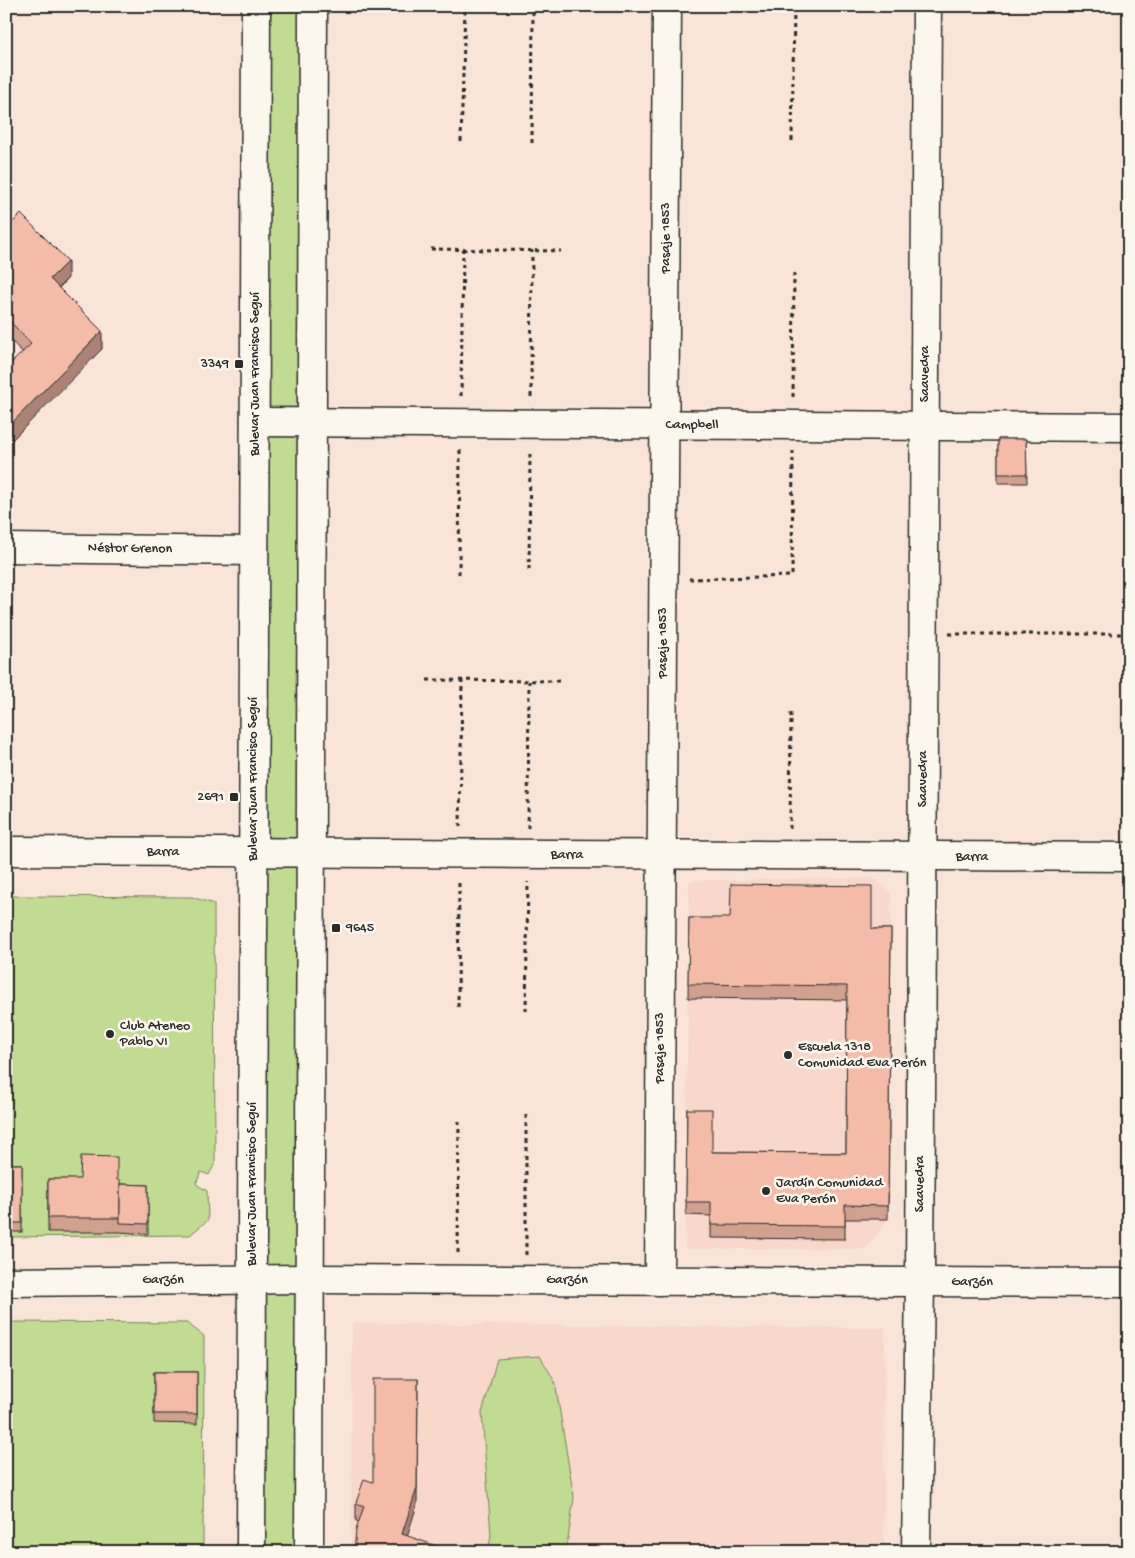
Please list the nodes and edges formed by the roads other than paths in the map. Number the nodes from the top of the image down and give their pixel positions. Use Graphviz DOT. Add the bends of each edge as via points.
graph roads {
  1 [pos="256,6"];
  2 [pos="313,6"];
  3 [pos="667,6"];
  4 [pos="927,6"];
  5 [pos="255,422"];
  6 [pos="312,422"];
  7 [pos="665,424"];
  8 [pos="925,426"];
  9 [pos="1129,427"];
  10 [pos="6,548"];
  11 [pos="254,550"];
  12 [pos="6,851"];
  13 [pos="253,853"];
  14 [pos="311,854"];
  15 [pos="661,855"];
  16 [pos="922,856"];
  17 [pos="1129,858"];
  18 [pos="310,1279"];
  19 [pos="252,1280"];
  20 [pos="658,1280"];
  21 [pos="6,1282"];
  22 [pos="920,1282"];
  23 [pos="1129,1283"];
  24 [pos="251,1552"];
  25 [pos="309,1552"];
  26 [pos="916,1552"];
  1 -- 5 [label="street, Bulevar Juan Francisco Seguí"];
  2 -- 6 [label="street"];
  3 -- 7 [label="street, Pasaje 1853"];
  4 -- 8 [label="street, Saavedra"];
  5 -- 6 [label="street, Campbell"];
  5 -- 11 [label="street, Bulevar Juan Francisco Seguí"];
  6 -- 7 [label="street, Campbell"];
  6 -- 14 [label="street"];
  7 -- 8 [label="street, Campbell"];
  7 -- 15 [label="street, Pasaje 1853"];
  8 -- 9 [label="street, Campbell"];
  8 -- 16 [label="street, Saavedra"];
  10 -- 11 [label="street, Néstor Grenon"];
  11 -- 13 [label="street, Bulevar Juan Francisco Seguí"];
  12 -- 13 [label="street, Barra"];
  13 -- 14 [label="street, Barra"];
  13 -- 19 [label="street, Bulevar Juan Francisco Seguí"];
  14 -- 15 [label="street, Barra"];
  14 -- 18 [label="street"];
  15 -- 16 [label="street, Barra"];
  15 -- 20 [label="street, Pasaje 1853"];
  16 -- 17 [label="street, Barra"];
  16 -- 22 [label="street, Saavedra"];
  18 -- 19 [label="street, Garzón"];
  18 -- 20 [label="street, Garzón"];
  18 -- 25 [label="street"];
  19 -- 21 [label="street, Garzón"];
  19 -- 24 [label="street, Bulevar Juan Francisco Seguí"];
  20 -- 22 [label="street, Garzón"];
  22 -- 23 [label="street, Garzón"];
  22 -- 26 [label="street, Saavedra"];
}
